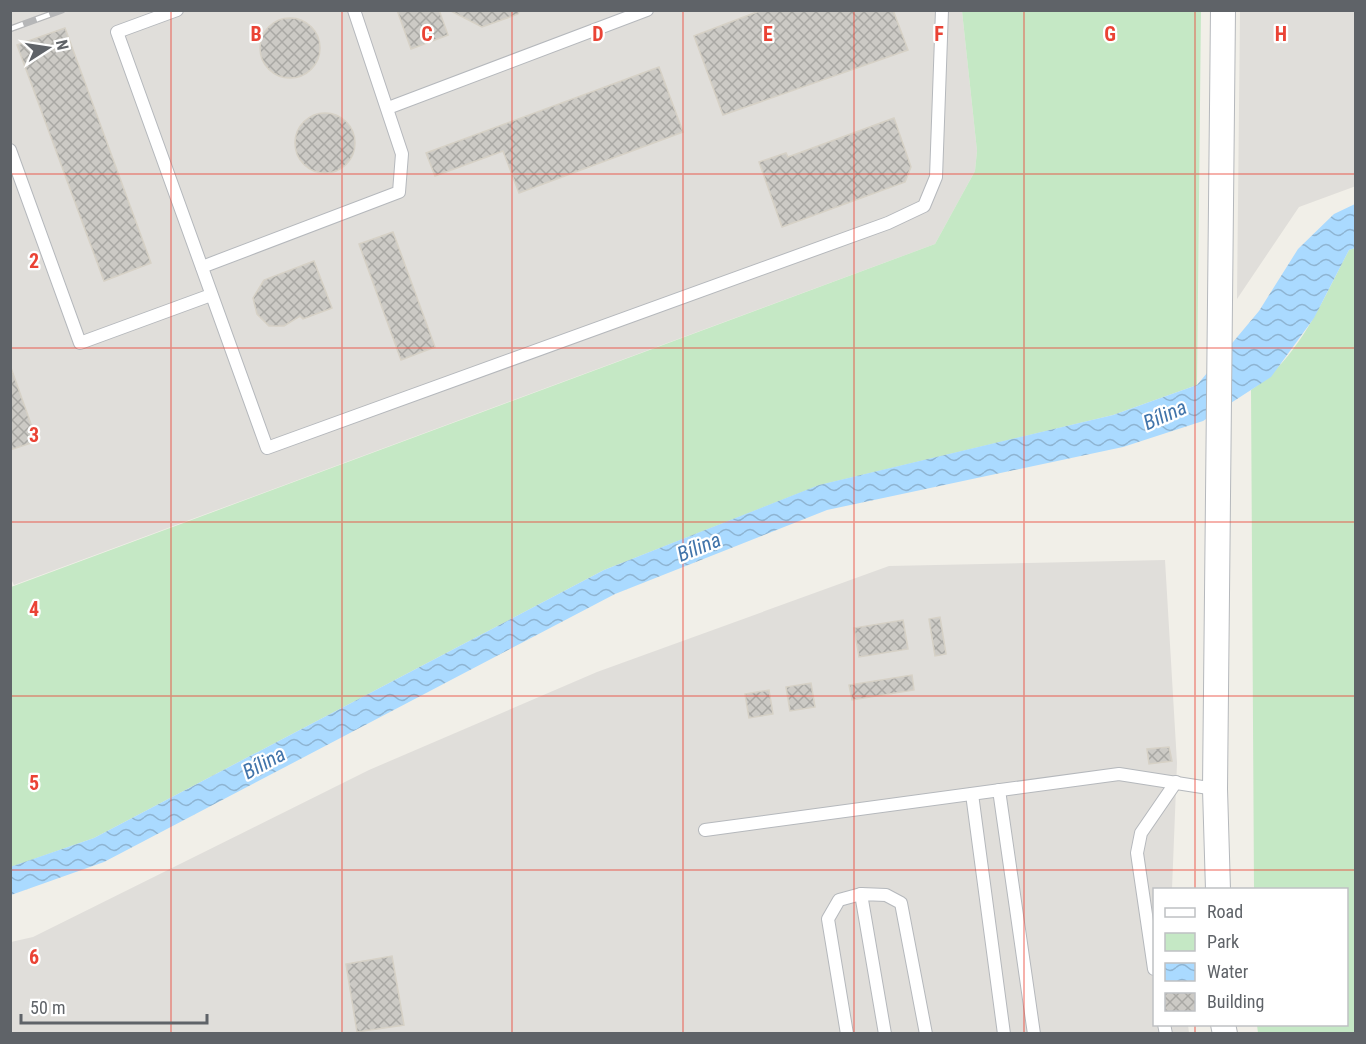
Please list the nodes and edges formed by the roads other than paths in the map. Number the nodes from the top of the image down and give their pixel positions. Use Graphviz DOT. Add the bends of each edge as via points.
graph roads {
  1 [pos="177,10"];
  2 [pos="354,10"];
  3 [pos="647,10"];
  4 [pos="942,10"];
  5 [pos="1223,10"];
  6 [pos="388,108"];
  7 [pos="10,150"];
  8 [pos="202,267"];
  9 [pos="211,295"];
  10 [pos="1176,782"];
  11 [pos="1215,789"];
  12 [pos="999,790"];
  13 [pos="972,794"];
  14 [pos="705,831"];
  15 [pos="1218,888"];
  16 [pos="861,894"];
  17 [pos="1153,956"];
  18 [pos="847,1034"];
  19 [pos="885,1034"];
  20 [pos="926,1034"];
  21 [pos="1004,1034"];
  22 [pos="1034,1034"];
  1 -- 8 [label="lane" via="117,32"];
  2 -- 6 [label="lane"];
  3 -- 6 [label="lane"];
  4 -- 9 [label="lane" via="936,177 924,206 888,223 267,448"];
  5 -- 11 [label="street"];
  6 -- 8 [label="lane" via="402,154 399,192"];
  7 -- 9 [label="lane" via="80,344"];
  8 -- 9 [label="lane"];
  10 -- 11 [label="lane"];
  10 -- 12 [label="lane" via="1119,774"];
  10 -- 17 [label="lane" via="1141,833 1137,853"];
  11 -- 15 [label="street"];
  12 -- 13 [label="lane"];
  12 -- 22 [label="lane"];
  13 -- 14 [label="lane"];
  13 -- 21 [label="lane"];
  16 -- 18 [label="lane" via="839,900 828,920"];
  16 -- 19 [label="lane"];
  16 -- 20 [label="lane" via="886,895 901,903"];
}
